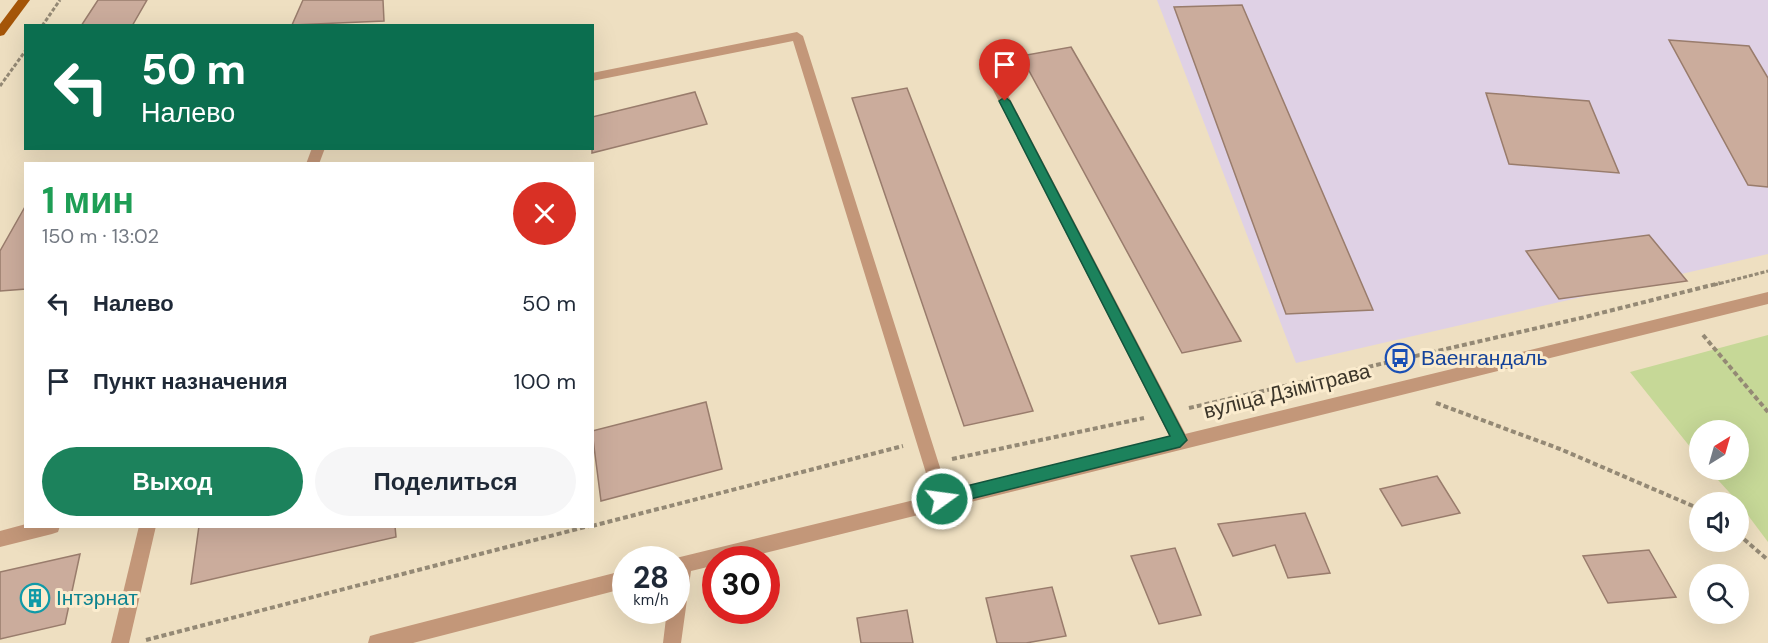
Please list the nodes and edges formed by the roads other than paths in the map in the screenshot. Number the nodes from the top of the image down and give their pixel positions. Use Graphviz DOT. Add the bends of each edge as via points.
graph roads {
  1 [pos="24,0"];
  2 [pos="0,32"];
  3 [pos="594,77"];
  4 [pos="994,80"];
  5 [pos="1768,298"];
  6 [pos="1180,440"];
  7 [pos="942,499"];
  8 [pos="44,528"];
  9 [pos="148,528"];
  10 [pos="0,539"];
  11 [pos="690,562"];
  12 [pos="612,583"];
  13 [pos="674,624"];
  14 [pos="120,643"];
  15 [pos="377,643"];
  16 [pos="672,643"];
  1 -- 2 [label="main road"];
  3 -- 7 [label="street" via="797,36"];
  4 -- 6 [label="street"];
  5 -- 6 [label="street, вуліца Дзімітрава"];
  6 -- 7 [label="street, вуліца Дзімітрава"];
  7 -- 11 [label="street, вуліца Дзімітрава"];
  8 -- 10 [label="street"];
  9 -- 14 [label="street"];
  12 -- 15 [label="street"];
  13 -- 16 [label="street"];
}
